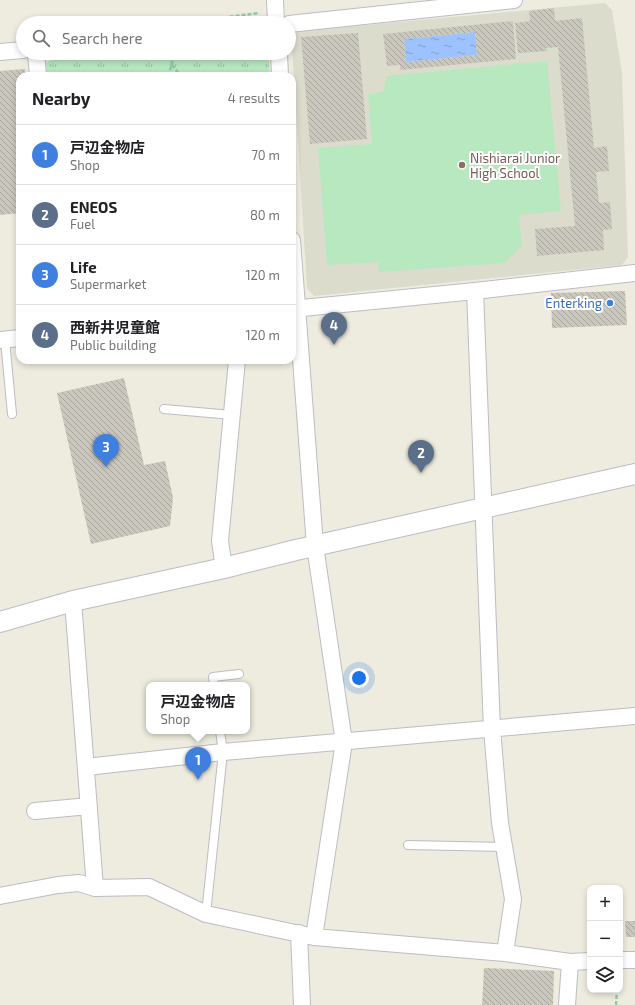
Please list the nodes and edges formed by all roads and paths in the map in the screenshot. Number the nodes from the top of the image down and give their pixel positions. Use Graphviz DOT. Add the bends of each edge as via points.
graph roads {
  1 [pos="275,0"];
  2 [pos="514,0"];
  3 [pos="262,12"];
  4 [pos="233,16"];
  5 [pos="276,16"];
  6 [pos="296,23"];
  7 [pos="16,51"];
  8 [pos="0,52"];
  9 [pos="37,60"];
  10 [pos="172,60"];
  11 [pos="279,60"];
  12 [pos="172,64"];
  13 [pos="38,72"];
  14 [pos="169,72"];
  15 [pos="178,72"];
  16 [pos="280,72"];
  17 [pos="635,273"];
  18 [pos="475,291"];
  19 [pos="296,309"];
  20 [pos="296,332"];
  21 [pos="8,339"];
  22 [pos="237,364"];
  23 [pos="164,409"];
  24 [pos="12,414"];
  25 [pos="232,415"];
  26 [pos="635,474"];
  27 [pos="483,507"];
  28 [pos="315,546"];
  29 [pos="224,568"];
  30 [pos="73,601"];
  31 [pos="0,622"];
  32 [pos="239,674"];
  33 [pos="214,682"];
  34 [pos="635,716"];
  35 [pos="492,729"];
  36 [pos="220,734"];
  37 [pos="344,742"];
  38 [pos="223,752"];
  39 [pos="86,767"];
  40 [pos="89,806"];
  41 [pos="35,811"];
  42 [pos="408,845"];
  43 [pos="505,847"];
  44 [pos="95,888"];
  45 [pos="0,896"];
  46 [pos="206,914"];
  47 [pos="306,935"];
  48 [pos="506,953"];
  49 [pos="623,960"];
  50 [pos="635,960"];
  51 [pos="587,961"];
  52 [pos="570,962"];
  53 [pos="617,993"];
  54 [pos="302,1005"];
  55 [pos="567,1005"];
  56 [pos="616,1005"];
  1 -- 5 [label="street"];
  2 -- 6 [label="street"];
  3 -- 4 [label="path"];
  7 -- 8 [label="street"];
  9 -- 13 [label="street"];
  10 -- 12 [label="path"];
  11 -- 16 [label="street"];
  12 -- 14 [label="path"];
  12 -- 15 [label="path"];
  17 -- 18 [label="street"];
  18 -- 19 [label="street"];
  18 -- 27 [label="street"];
  20 -- 28 [label="street"];
  21 -- 24 [label="lane"];
  22 -- 25 [label="street"];
  23 -- 25 [label="lane"];
  25 -- 29 [label="street" via="220,541"];
  26 -- 27 [label="street"];
  27 -- 28 [label="street"];
  27 -- 35 [label="street"];
  28 -- 29 [label="street"];
  28 -- 37 [label="street"];
  29 -- 30 [label="street"];
  30 -- 31 [label="street"];
  30 -- 39 [label="street"];
  32 -- 33 [label="lane" via="213,677"];
  34 -- 35 [label="street"];
  35 -- 37 [label="street"];
  35 -- 43 [label="street" via="500,823"];
  36 -- 38 [label="lane"];
  37 -- 38 [label="street"];
  37 -- 47 [label="street"];
  38 -- 39 [label="street"];
  38 -- 46 [label="lane"];
  39 -- 40 [label="street"];
  40 -- 41 [label="street"];
  40 -- 44 [label="street"];
  42 -- 43 [label="lane"];
  43 -- 48 [label="street" via="513,898"];
  44 -- 45 [label="street" via="79,882"];
  44 -- 46 [label="street" via="149,888"];
  46 -- 47 [label="street"];
  47 -- 48 [label="street"];
  47 -- 54 [label="street"];
  48 -- 52 [label="street"];
  49 -- 50 [label="street"];
  51 -- 52 [label="street"];
  52 -- 55 [label="street"];
  53 -- 56 [label="path"];
}
